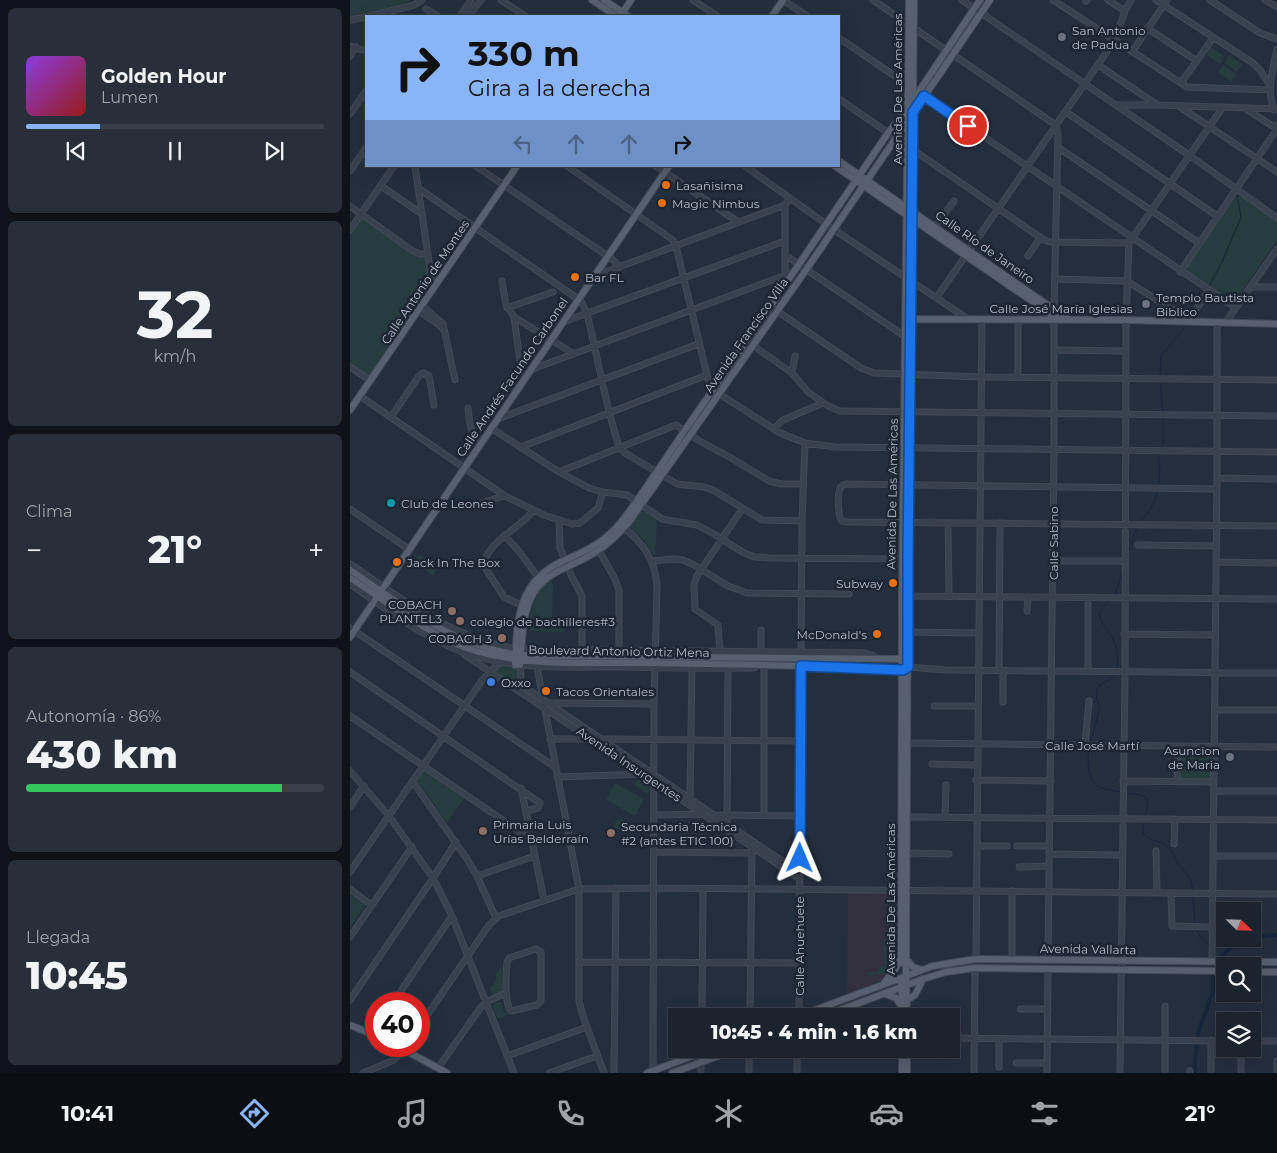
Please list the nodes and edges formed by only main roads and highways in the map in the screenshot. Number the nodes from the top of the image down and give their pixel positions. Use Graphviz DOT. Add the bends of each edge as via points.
graph roads {
  1 [pos="592,0"];
  2 [pos="604,0"];
  3 [pos="631,0"];
  4 [pos="783,0"];
  5 [pos="909,0"];
  6 [pos="914,0"];
  7 [pos="980,0"];
  8 [pos="990,0"];
  9 [pos="614,15"];
  10 [pos="624,15"];
  11 [pos="773,15"];
  12 [pos="911,26"];
  13 [pos="949,52"];
  14 [pos="913,77"];
  15 [pos="926,80"];
  16 [pos="911,87"];
  17 [pos="913,100"];
  18 [pos="911,109"];
  19 [pos="908,118"];
  20 [pos="910,148"];
  21 [pos="840,162"];
  22 [pos="516,167"];
  23 [pos="668,167"];
  24 [pos="837,167"];
  25 [pos="858,178"];
  26 [pos="865,183"];
  27 [pos="910,213"];
  28 [pos="774,308"];
  29 [pos="1055,316"];
  30 [pos="908,319"];
  31 [pos="1068,319"];
  32 [pos="1277,324"];
  33 [pos="908,375"];
  34 [pos="350,410"];
  35 [pos="566,563"];
  36 [pos="350,570"];
  37 [pos="350,578"];
  38 [pos="380,594"];
  39 [pos="352,629"];
  40 [pos="350,637"];
  41 [pos="514,655"];
  42 [pos="889,658"];
  43 [pos="906,659"];
  44 [pos="656,660"];
  45 [pos="906,668"];
  46 [pos="890,669"];
  47 [pos="903,890"];
  48 [pos="903,958"];
  49 [pos="1277,962"];
  50 [pos="922,970"];
  51 [pos="1216,971"];
  52 [pos="1261,972"];
  53 [pos="1277,972"];
  54 [pos="904,977"];
  55 [pos="923,979"];
  56 [pos="879,986"];
  57 [pos="904,987"];
  58 [pos="886,994"];
  59 [pos="907,1000"];
  60 [pos="820,1008"];
  61 [pos="847,1008"];
  62 [pos="901,1008"];
  63 [pos="903,1008"];
  64 [pos="907,1008"];
  65 [pos="350,1025"];
  66 [pos="365,1031"];
  67 [pos="419,1057"];
  68 [pos="682,1058"];
  69 [pos="712,1058"];
  70 [pos="902,1058"];
  71 [pos="907,1058"];
  72 [pos="650,1072"];
  73 [pos="447,1073"];
  74 [pos="672,1073"];
  75 [pos="902,1073"];
  76 [pos="907,1073"];
  1 -- 9 [label="main road"];
  2 -- 10 [label="main road"];
  3 -- 10 [label="main road"];
  4 -- 11 [label="main road"];
  5 -- 12 [label="main road, Avenida De Las Américas"];
  6 -- 12 [label="main road, Avenida De Las Américas"];
  7 -- 13 [label="main road, Avenida Francisco Villa"];
  8 -- 13 [label="main road, Avenida Francisco Villa"];
  12 -- 14 [label="main road, Avenida De Las Américas"];
  12 -- 16 [label="main road, Avenida De Las Américas"];
  13 -- 15 [label="main road, Avenida Francisco Villa"];
  13 -- 18 [label="main road, Avenida Francisco Villa" via="924,96"];
  14 -- 15 [label="main road"];
  14 -- 16 [label="main road, Avenida De Las Américas"];
  15 -- 17 [label="main road, Avenida Francisco Villa"];
  16 -- 17 [label="main road, Avenida De Las Américas"];
  16 -- 18 [label="main road, Avenida De Las Américas"];
  17 -- 18 [label="main road, Avenida Francisco Villa"];
  18 -- 19 [label="main road, Avenida De Las Américas"];
  18 -- 20 [label="main road, Avenida De Las Américas"];
  18 -- 25 [label="main road, Avenida Francisco Villa" via="888,133"];
  19 -- 20 [label="main road, Avenida De Las Américas"];
  19 -- 26 [label="main road, Avenida Francisco Villa"];
  20 -- 27 [label="main road, Avenida De Las Américas"];
  21 -- 25 [label="main road, Calle Río de Janeiro"];
  22 -- 34 [label="main road, Calle Antonio de Montes"];
  23 -- 38 [label="main road, Calle Andrés Facundo Carbonel"];
  24 -- 25 [label="main road, Calle Río de Janeiro"];
  25 -- 26 [label="main road, Calle Río de Janeiro"];
  25 -- 28 [label="main road, Avenida Francisco Villa" via="794,272"];
  26 -- 27 [label="main road, Calle Río de Janeiro"];
  26 -- 28 [label="main road, Avenida Francisco Villa" via="806,270"];
  27 -- 29 [label="main road, Calle Río de Janeiro"];
  27 -- 30 [label="main road, Avenida De Las Américas"];
  28 -- 35 [label="main road, Avenida Francisco Villa" via="622,526 597,548"];
  29 -- 30 [label="main road, Calle José María Iglesias"];
  29 -- 31 [label="main road, Calle Río de Janeiro"];
  29 -- 31 [label="main road, Calle José María Iglesias"];
  30 -- 33 [label="main road, Avenida De Las Américas"];
  30 -- 33 [label="main road, Avenida De Las Américas"];
  31 -- 32 [label="main road, Calle José María Iglesias"];
  33 -- 43 [label="main road, Avenida De Las Américas"];
  35 -- 41 [label="main road, Avenida Francisco Villa" via="538,585"];
  35 -- 41 [label="main road, Avenida Francisco Villa" via="552,567 529,588 521,605"];
  36 -- 38 [label="main road, Boulevard Antonio Ortiz Mena"];
  37 -- 38 [label="main road, Boulevard Antonio Ortiz Mena"];
  38 -- 39 [label="main road, Calle Andrés Facundo Carbonel"];
  38 -- 41 [label="main road, Boulevard Antonio Ortiz Mena" via="447,632"];
  39 -- 40 [label="main road, Calle Andrés Facundo Carbonel"];
  41 -- 44 [label="main road, Boulevard Antonio Ortiz Mena"];
  42 -- 43 [label="main road, Boulevard Antonio Ortiz Mena"];
  42 -- 44 [label="main road, Boulevard Antonio Ortiz Mena" via="720,654"];
  42 -- 46 [label="main road"];
  43 -- 45 [label="main road, Avenida De Las Américas"];
  44 -- 46 [label="main road, Boulevard Antonio Ortiz Mena"];
  45 -- 46 [label="main road, Boulevard Antonio Ortiz Mena"];
  45 -- 47 [label="main road, Avenida De Las Américas"];
  45 -- 47 [label="main road, Avenida De Las Américas" via="908,743"];
  47 -- 48 [label="main road, Avenida De Las Américas"];
  48 -- 50 [label="main road"];
  48 -- 54 [label="main road, Avenida De Las Américas"];
  48 -- 56 [label="main road"];
  49 -- 50 [label="main road, Avenida Vallarta" via="976,959"];
  50 -- 54 [label="main road, Avenida Vallarta"];
  51 -- 55 [label="main road, Avenida Vallarta" via="975,968"];
  52 -- 53 [label="main road"];
  54 -- 56 [label="main road, Avenida Vallarta"];
  54 -- 57 [label="main road, Avenida De Las Américas"];
  55 -- 57 [label="main road, Avenida Vallarta"];
  55 -- 59 [label="main road" via="916,995"];
  56 -- 60 [label="main road, Avenida Vallarta"];
  57 -- 58 [label="main road, Avenida Vallarta"];
  57 -- 59 [label="main road"];
  57 -- 63 [label="main road"];
  58 -- 61 [label="main road, Avenida Vallarta"];
  58 -- 62 [label="main road" via="896,998"];
  59 -- 64 [label="main road"];
  65 -- 66 [label="main road"];
  67 -- 73 [label="main road"];
  68 -- 72 [label="main road"];
  69 -- 74 [label="main road"];
  70 -- 75 [label="main road"];
  71 -- 76 [label="main road"];
}
